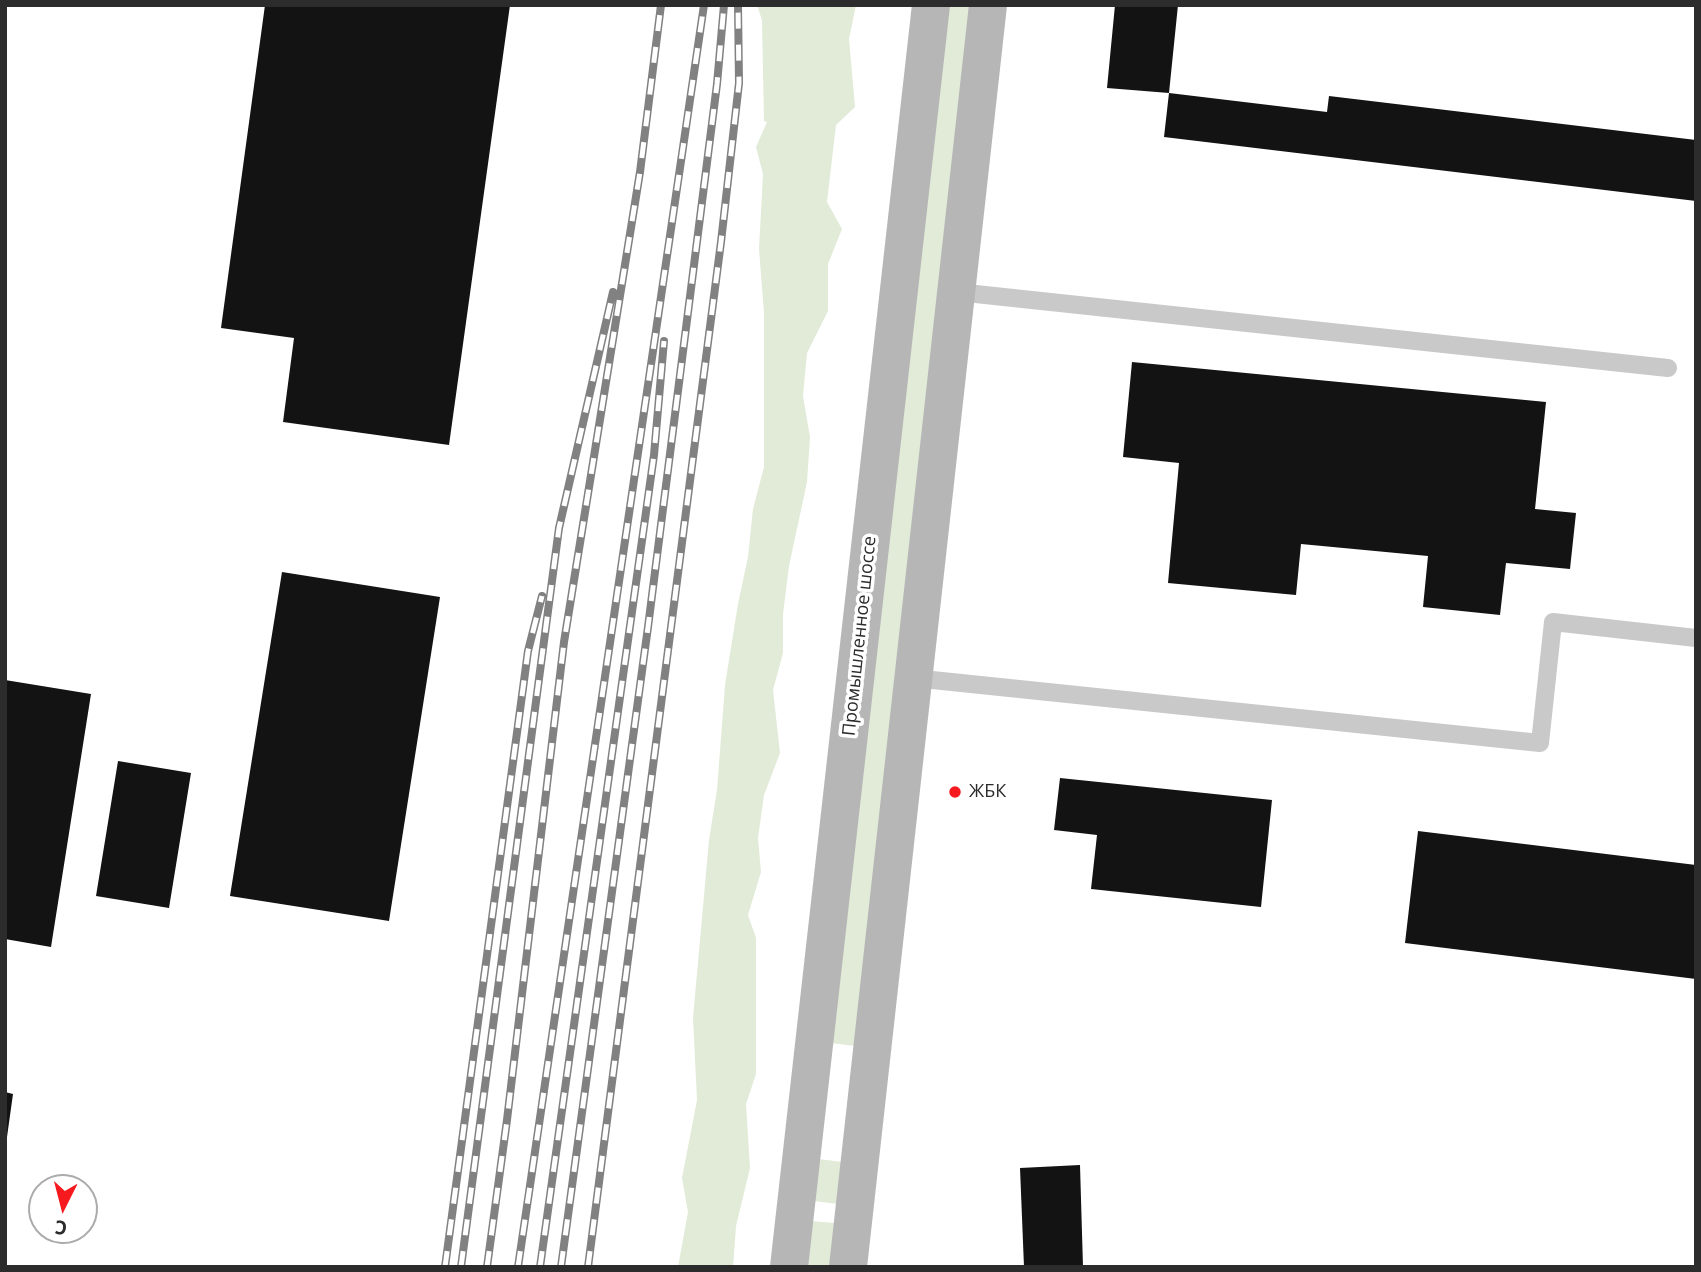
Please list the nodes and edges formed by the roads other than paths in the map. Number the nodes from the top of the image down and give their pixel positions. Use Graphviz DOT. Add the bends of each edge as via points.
graph roads {
  1 [pos="931,5"];
  2 [pos="989,5"];
  3 [pos="957,292"];
  4 [pos="1668,368"];
  5 [pos="1696,638"];
  6 [pos="914,678"];
  7 [pos="807,1107"];
  8 [pos="865,1113"];
  9 [pos="789,1267"];
  10 [pos="848,1267"];
  1 -- 7 [label="main road, Промышленное шоссе"];
  2 -- 3 [label="main road"];
  3 -- 4 [label="lane"];
  3 -- 6 [label="main road"];
  5 -- 6 [label="lane" via="1553,622 1541,743"];
  6 -- 8 [label="main road"];
  7 -- 8 [label="main road"];
  7 -- 9 [label="main road, Промышленное шоссе"];
  8 -- 10 [label="main road"];
}
